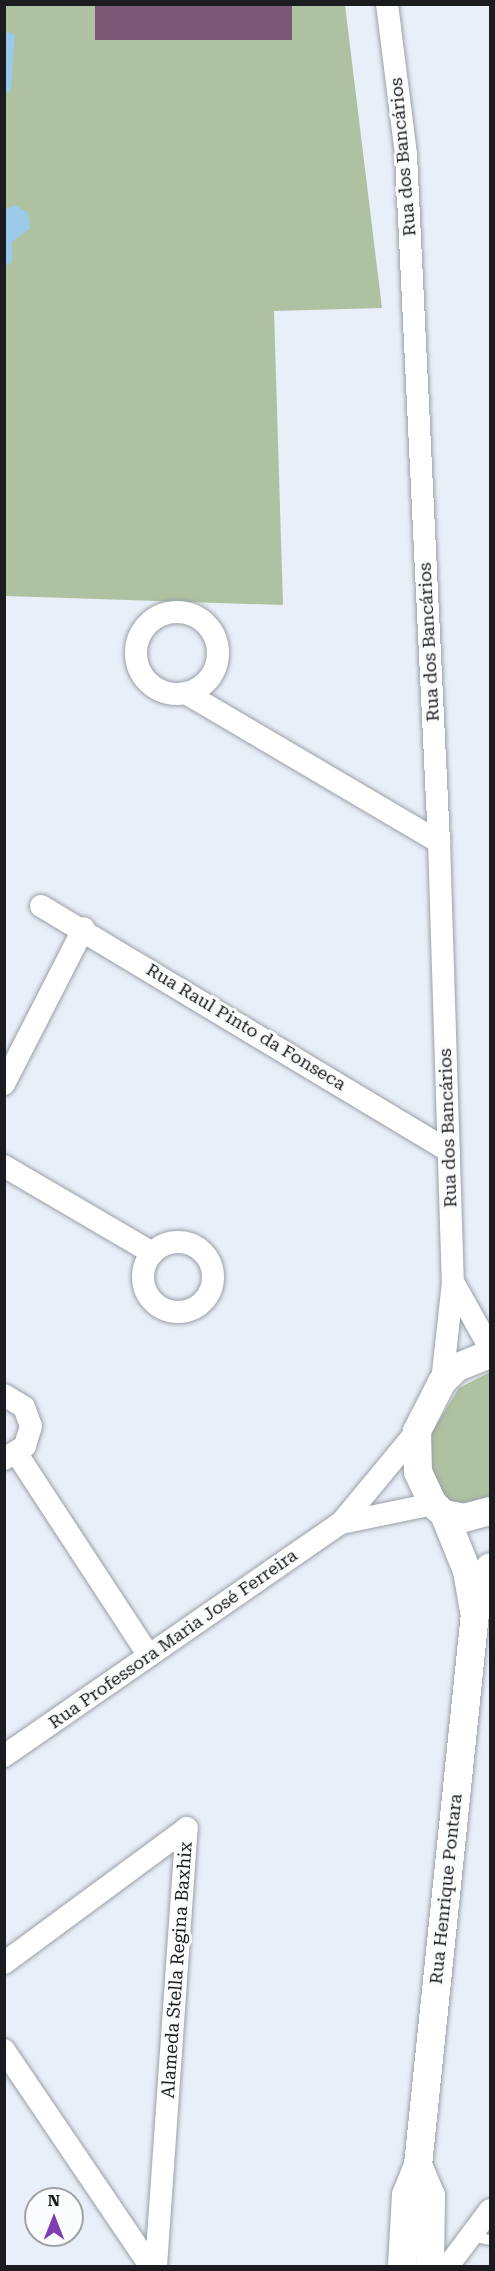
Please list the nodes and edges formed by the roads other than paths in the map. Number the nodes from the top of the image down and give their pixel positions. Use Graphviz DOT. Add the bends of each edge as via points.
graph roads {
  1 [pos="387,4"];
  2 [pos="186,693"];
  3 [pos="439,842"];
  4 [pos="41,906"];
  5 [pos="84,928"];
  6 [pos="4,1084"];
  7 [pos="449,1151"];
  8 [pos="4,1166"];
  9 [pos="152,1253"];
  10 [pos="453,1282"];
  11 [pos="490,1348"];
  12 [pos="490,1354"];
  13 [pos="441,1382"];
  14 [pos="4,1395"];
  15 [pos="417,1431"];
  16 [pos="11,1456"];
  17 [pos="439,1509"];
  18 [pos="490,1511"];
  19 [pos="341,1523"];
  20 [pos="490,1567"];
  21 [pos="474,1613"];
  22 [pos="149,1656"];
  23 [pos="4,1756"];
  24 [pos="4,1963"];
  25 [pos="4,2050"];
  26 [pos="418,2165"];
  27 [pos="490,2210"];
  28 [pos="467,2235"];
  29 [pos="490,2240"];
  30 [pos="150,2266"];
  31 [pos="156,2266"];
  32 [pos="402,2266"];
  33 [pos="430,2266"];
  34 [pos="448,2266"];
  1 -- 3 [label="street, Rua dos Bancários" via="406,155"];
  2 -- 3 [label="street"];
  3 -- 7 [label="street, Rua dos Bancários"];
  4 -- 5 [label="street, Rua Raul Pinto da Fonseca"];
  5 -- 6 [label="street"];
  5 -- 7 [label="street, Rua Raul Pinto da Fonseca"];
  7 -- 10 [label="street, Rua dos Bancários"];
  8 -- 9 [label="street"];
  10 -- 11 [label="street, Rua dos Bancários"];
  10 -- 13 [label="street, Rua dos Bancários"];
  12 -- 13 [label="street" via="457,1367"];
  13 -- 15 [label="street"];
  14 -- 16 [label="street" via="29,1416 30,1437"];
  15 -- 17 [label="street, Rua Henrique Pontara" via="418,1472"];
  15 -- 19 [label="street, Rua Professora Maria José Ferreira"];
  16 -- 22 [label="street"];
  17 -- 18 [label="street" via="464,1518"];
  17 -- 19 [label="street, Rua Professora Maria José Ferreira"];
  17 -- 21 [label="street, Rua Henrique Pontara" via="467,1571"];
  19 -- 22 [label="street, Rua Professora Maria José Ferreira"];
  20 -- 21 [label="street, Rua Henrique Pontara"];
  21 -- 26 [label="street, Rua Henrique Pontara"];
  22 -- 23 [label="street, Rua Professora Maria José Ferreira"];
  24 -- 31 [label="street, Alameda Stella Regina Baxhix" via="187,1828"];
  25 -- 30 [label="street"];
  26 -- 32 [label="street, Rua Henrique Pontara" via="406,2195"];
  26 -- 33 [label="street, Rua Henrique Pontara" via="431,2195"];
  27 -- 28 [label="street"];
  28 -- 29 [label="lane"];
  28 -- 34 [label="street"];
}
